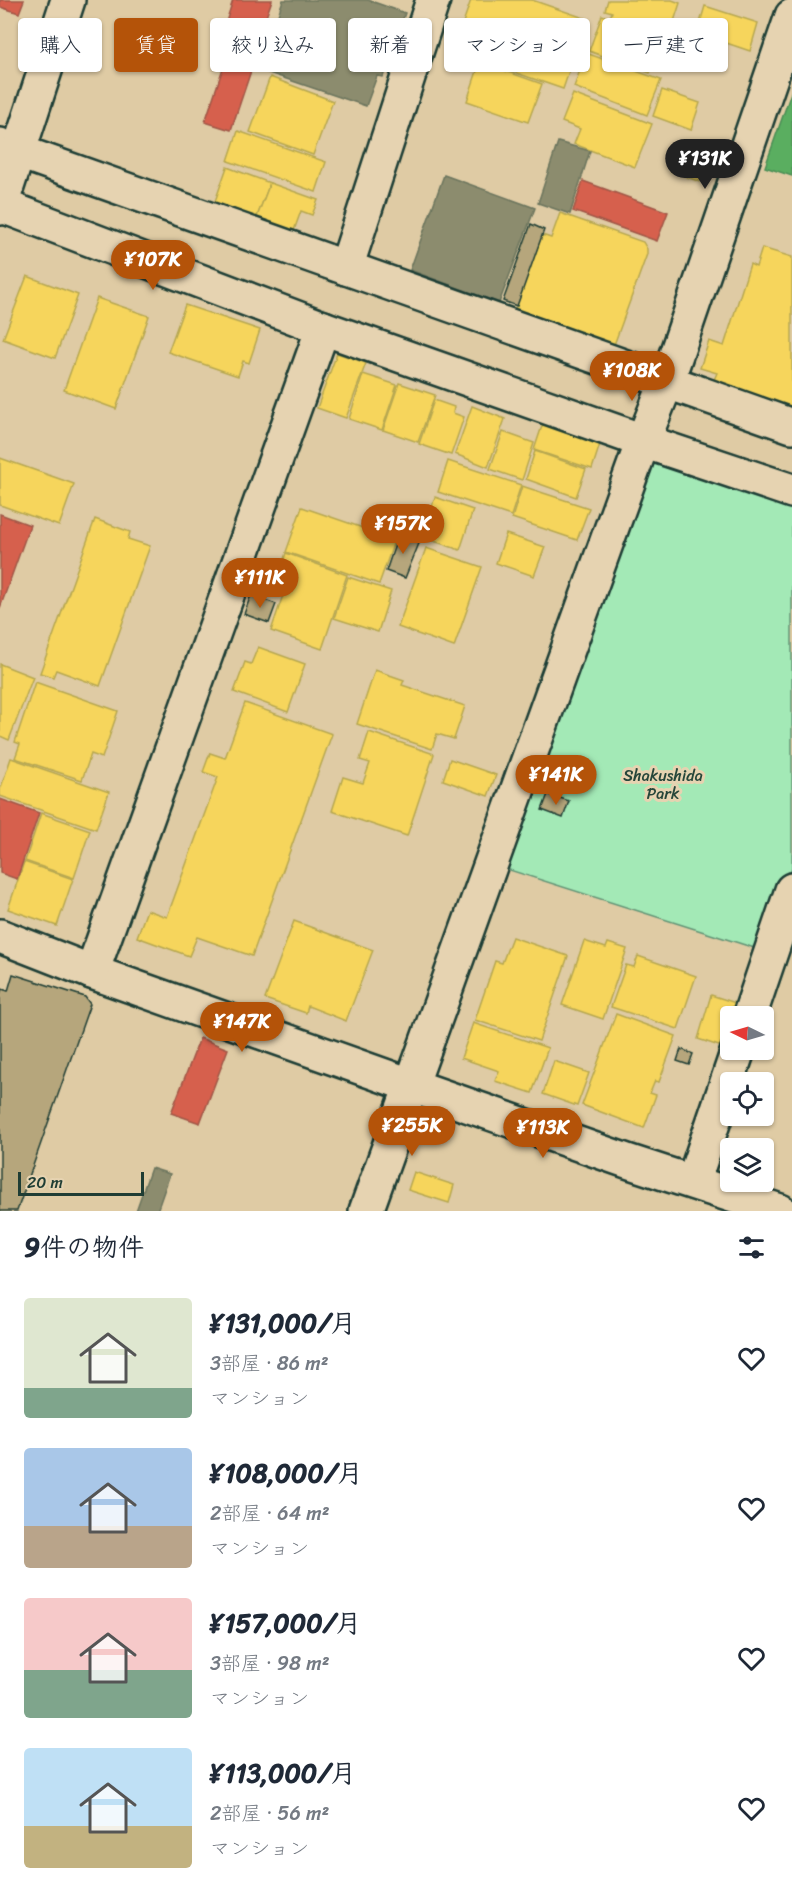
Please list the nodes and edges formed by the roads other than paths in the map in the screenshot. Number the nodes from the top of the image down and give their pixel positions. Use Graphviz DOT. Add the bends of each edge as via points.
graph roads {
  1 [pos="68,0"];
  2 [pos="433,0"];
  3 [pos="792,16"];
  4 [pos="9,148"];
  5 [pos="0,206"];
  6 [pos="346,268"];
  7 [pos="323,328"];
  8 [pos="667,381"];
  9 [pos="792,426"];
  10 [pos="643,441"];
  11 [pos="792,491"];
  12 [pos="792,890"];
  13 [pos="0,936"];
  14 [pos="92,972"];
  15 [pos="753,1006"];
  16 [pos="735,1060"];
  17 [pos="410,1085"];
  18 [pos="693,1182"];
  19 [pos="366,1211"];
  20 [pos="780,1211"];
  1 -- 4 [label="street"];
  2 -- 6 [label="street"];
  3 -- 8 [label="street"];
  4 -- 5 [label="street"];
  4 -- 6 [label="street"];
  5 -- 7 [label="street"];
  6 -- 8 [label="street"];
  7 -- 10 [label="street"];
  7 -- 14 [label="street"];
  8 -- 9 [label="street"];
  8 -- 10 [label="street"];
  10 -- 11 [label="street"];
  10 -- 17 [label="street"];
  12 -- 15 [label="street"];
  13 -- 14 [label="street"];
  14 -- 17 [label="street"];
  16 -- 18 [label="street"];
  17 -- 18 [label="street"];
  17 -- 19 [label="street"];
  18 -- 20 [label="street"];
}
